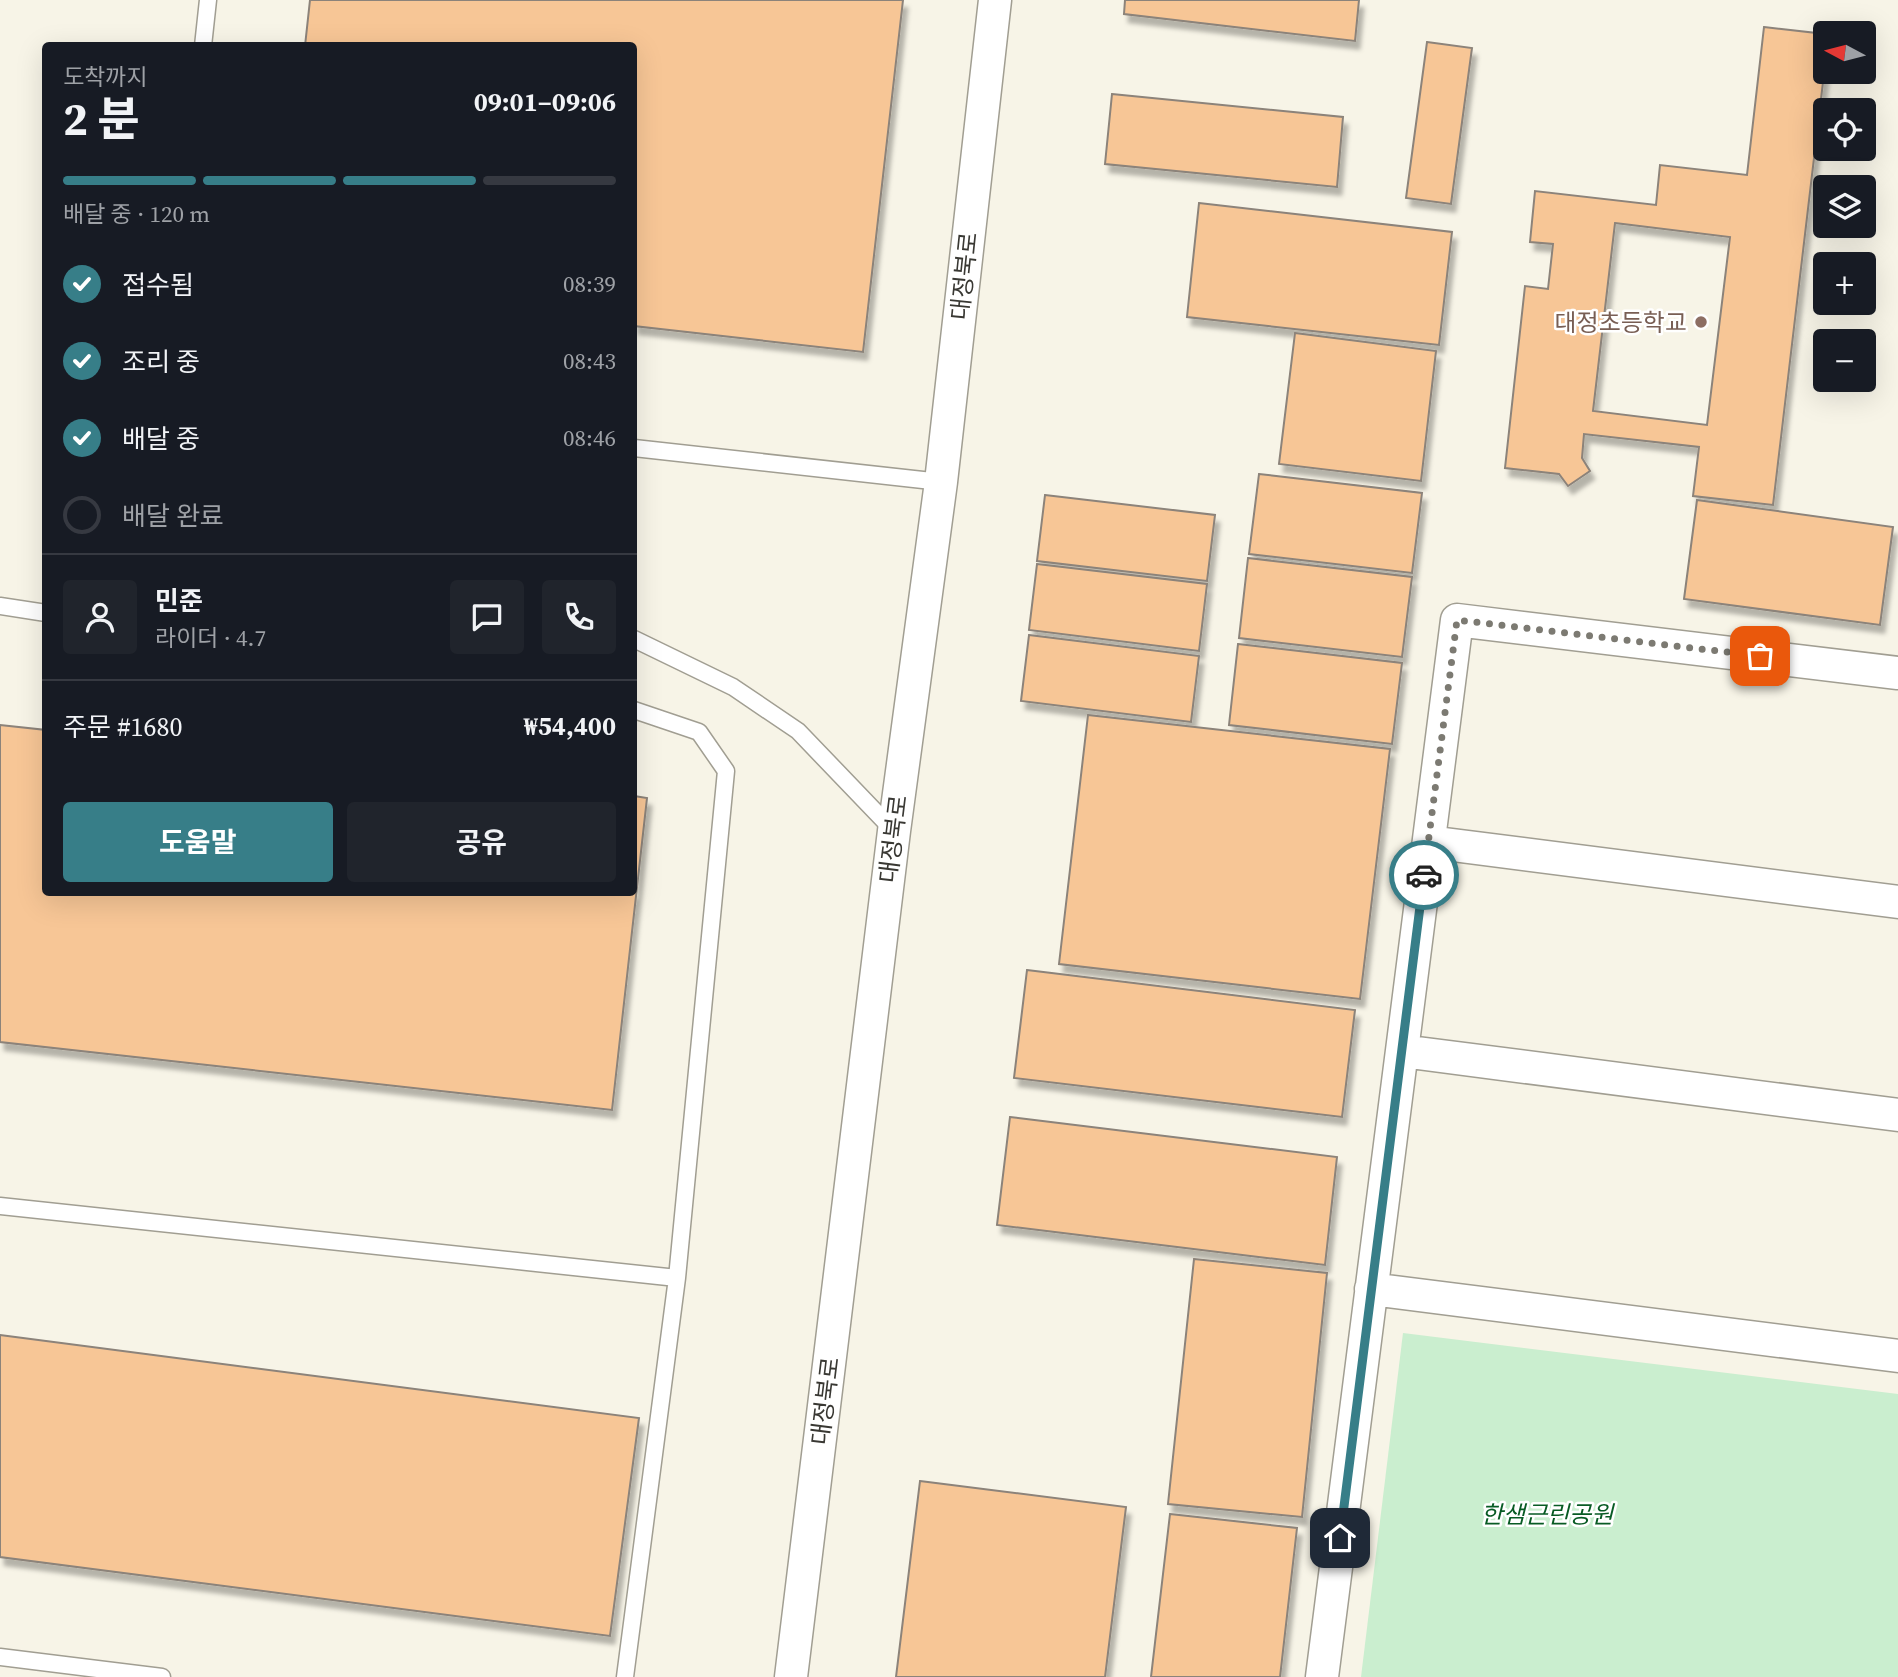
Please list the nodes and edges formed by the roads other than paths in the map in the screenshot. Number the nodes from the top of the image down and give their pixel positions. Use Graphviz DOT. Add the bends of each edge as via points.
graph roads {
  1 [pos="208,0"];
  2 [pos="995,0"];
  3 [pos="203,42"];
  4 [pos="637,448"];
  5 [pos="941,482"];
  6 [pos="0,606"];
  7 [pos="42,612"];
  8 [pos="637,640"];
  9 [pos="1898,673"];
  10 [pos="637,711"];
  11 [pos="894,831"];
  12 [pos="1429,842"];
  13 [pos="1898,902"];
  14 [pos="1402,1052"];
  15 [pos="1898,1115"];
  16 [pos="0,1206"];
  17 [pos="677,1278"];
  18 [pos="1371,1289"];
  19 [pos="1898,1356"];
  20 [pos="0,1657"];
  21 [pos="162,1677"];
  22 [pos="625,1677"];
  23 [pos="791,1677"];
  24 [pos="1322,1677"];
  1 -- 3 [label="lane"];
  2 -- 5 [label="street, 대정북로"];
  4 -- 5 [label="lane"];
  5 -- 11 [label="street, 대정북로"];
  6 -- 7 [label="lane"];
  8 -- 11 [label="lane" via="733,687 799,731"];
  9 -- 12 [label="street" via="1457,620"];
  10 -- 17 [label="lane" via="699,732 726,771"];
  11 -- 23 [label="street, 대정북로"];
  12 -- 13 [label="street"];
  12 -- 14 [label="street"];
  14 -- 15 [label="street"];
  14 -- 18 [label="street"];
  16 -- 17 [label="lane"];
  17 -- 22 [label="lane"];
  18 -- 19 [label="street"];
  18 -- 24 [label="street"];
  20 -- 21 [label="lane"];
}
